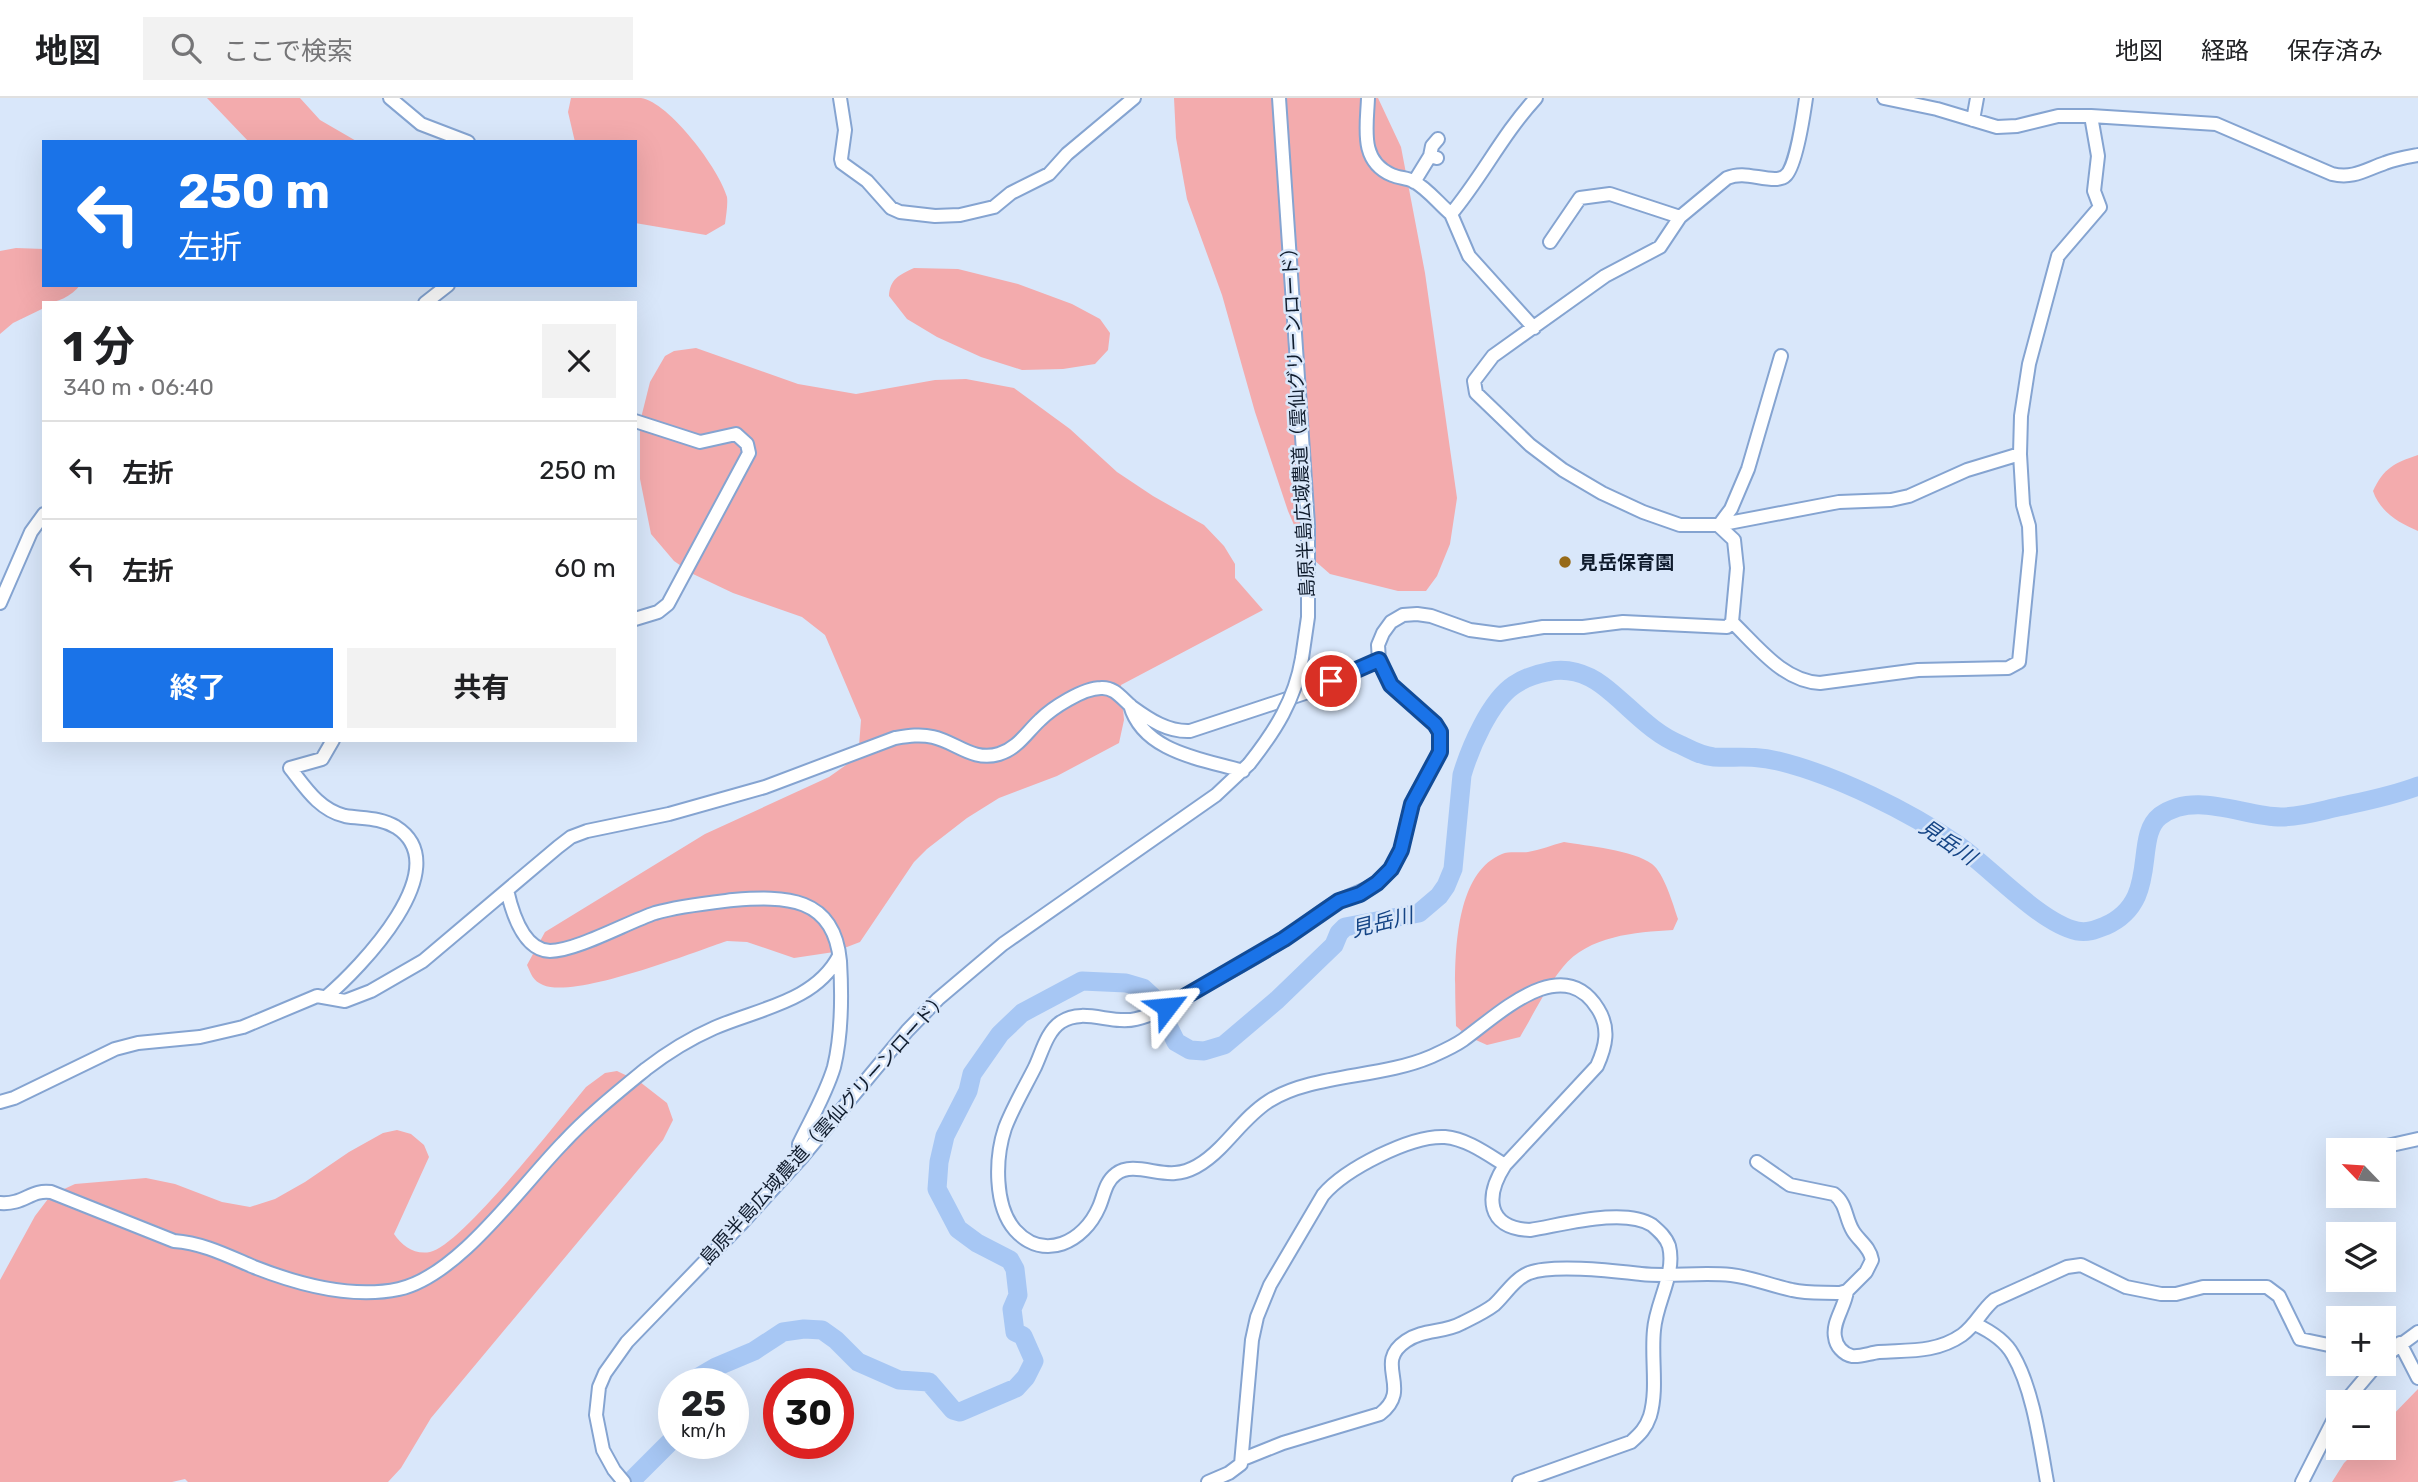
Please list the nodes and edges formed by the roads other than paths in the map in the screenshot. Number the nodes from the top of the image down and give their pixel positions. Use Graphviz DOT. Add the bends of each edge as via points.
graph roads {
  1 [pos="390,98"];
  2 [pos="840,98"];
  3 [pos="1134,98"];
  4 [pos="1279,98"];
  5 [pos="1368,98"];
  6 [pos="1536,98"];
  7 [pos="1806,98"];
  8 [pos="1884,98"];
  9 [pos="1977,98"];
  10 [pos="2091,116"];
  11 [pos="1973,120"];
  12 [pos="1438,139"];
  13 [pos="463,140"];
  14 [pos="2418,155"];
  15 [pos="1414,182"];
  16 [pos="1451,214"];
  17 [pos="1680,217"];
  18 [pos="1550,242"];
  19 [pos="446,287"];
  20 [pos="428,301"];
  21 [pos="1534,328"];
  22 [pos="1781,356"];
  23 [pos="637,422"];
  24 [pos="2020,454"];
  25 [pos="42,517"];
  26 [pos="1718,525"];
  27 [pos="0,603"];
  28 [pos="637,618"];
  29 [pos="1732,622"];
  30 [pos="1379,660"];
  31 [pos="1130,705"];
  32 [pos="332,742"];
  33 [pos="1246,767"];
  34 [pos="507,890"];
  35 [pos="839,956"];
  36 [pos="326,997"];
  37 [pos="0,1102"];
  38 [pos="2418,1139"];
  39 [pos="2396,1144"];
  40 [pos="803,1156"];
  41 [pos="1757,1162"];
  42 [pos="1505,1165"];
  43 [pos="0,1203"];
  44 [pos="1669,1273"];
  45 [pos="1847,1291"];
  46 [pos="1975,1324"];
  47 [pos="2418,1332"];
  48 [pos="2400,1343"];
  49 [pos="2326,1344"];
  50 [pos="2396,1346"];
  51 [pos="2418,1378"];
  52 [pos="2326,1435"];
  53 [pos="1243,1459"];
  54 [pos="622,1480"];
  55 [pos="1208,1482"];
  56 [pos="1519,1482"];
  57 [pos="2046,1482"];
  58 [pos="2302,1482"];
  1 -- 13 [label="street" via="421,124"];
  2 -- 3 [label="street" via="845,130 842,163 867,181 891,208 934,216 994,207 1049,174"];
  4 -- 33 [label="street, 島原半島広域農道（雲仙グリーンロード）, bridge" via="1308,525 1308,617 1299,676 1288,706"];
  5 -- 15 [label="street" via="1370,156 1391,175"];
  6 -- 16 [label="street"];
  7 -- 17 [label="street" via="1801,132 1786,176 1727,178"];
  8 -- 11 [label="street"];
  9 -- 11 [label="street"];
  10 -- 11 [label="street" via="2058,116 2017,127"];
  10 -- 14 [label="street" via="2216,124 2343,176"];
  10 -- 24 [label="street" via="2098,156 2094,191 2100,207 2067,242 2052,274 2029,364"];
  12 -- 15 [label="street" via="1432,146 1433,157"];
  15 -- 16 [label="street"];
  16 -- 21 [label="street" via="1469,256"];
  17 -- 18 [label="street" via="1610,194 1580,198"];
  17 -- 21 [label="street" via="1660,247 1605,276"];
  19 -- 20 [label="street"];
  21 -- 26 [label="street" via="1483,366 1474,381 1476,393 1530,444 1602,493 1681,525"];
  22 -- 26 [label="street" via="1748,469 1731,509"];
  23 -- 28 [label="street" via="700,442 736,434 749,453 668,604"];
  24 -- 26 [label="street" via="1967,470 1909,496 1839,502"];
  24 -- 29 [label="street" via="2030,551 2021,656 2014,666 1806,682 1783,671"];
  25 -- 27 [label="street"];
  26 -- 29 [label="street" via="1734,540 1737,568"];
  29 -- 30 [label="street" via="1717,628 1623,622 1500,634 1470,630 1432,616 1403,615 1383,633"];
  30 -- 31 [label="street" via="1308,692 1191,731 1166,728"];
  30 -- 42 [label="street" via="1391,685 1435,724 1441,741 1440,752 1412,804 1401,850 1391,869 1275,945 1162,1009 1134,1019 1076,1016 1064,1020 1049,1035 1005,1130 999,1180 1003,1208 1024,1239 1050,1248 1062,1245 1089,1224 1114,1175 1126,1169 1188,1171 1204,1162 1270,1100 1289,1091 1427,1058 1459,1043 1534,990 1569,986 1597,1007 1604,1022 1603,1052 1597,1066"];
  31 -- 33 [label="street" via="1140,728 1167,747 1190,757"];
  31 -- 34 [label="street" via="1113,690 1087,691 1053,708 1012,748 984,757 933,737 895,738 765,787 571,837"];
  32 -- 36 [label="street" via="322,759 290,768 322,806 343,815 381,819 399,829 411,844 416,864 399,914 377,946"];
  33 -- 40 [label="street, 島原半島広域農道（雲仙グリーンロード）" via="1189,816 967,972 907,1031"];
  34 -- 35 [label="street" via="522,931 538,948 550,951 656,913 767,898 791,900 818,913 837,942"];
  34 -- 36 [label="street" via="422,961 371,991 345,1000"];
  35 -- 40 [label="street" via="842,984 834,1067 799,1144"];
  35 -- 43 [label="street" via="823,978 802,992 676,1047 565,1140 469,1246 424,1280 400,1289 357,1291 272,1274 51,1192 12,1204"];
  36 -- 37 [label="street" via="317,996 243,1027 115,1049"];
  38 -- 39 [label="street"];
  40 -- 54 [label="street, 島原半島広域農道（雲仙グリーンロード）" via="627,1342 605,1373 597,1403 599,1438"];
  41 -- 45 [label="street" via="1782,1181 1840,1199 1853,1232 1872,1260"];
  42 -- 44 [label="street" via="1495,1183 1492,1205 1509,1227 1530,1230 1635,1217 1663,1234 1668,1243"];
  42 -- 53 [label="street" via="1462,1141 1445,1137 1366,1161 1332,1184 1270,1285 1257,1317"];
  44 -- 45 [label="street" via="1734,1275 1796,1291"];
  44 -- 53 [label="street" via="1659,1276 1595,1269 1530,1273 1492,1306 1459,1325 1416,1335 1399,1347 1391,1364 1395,1395 1380,1414"];
  44 -- 56 [label="street" via="1654,1329 1653,1401 1643,1431 1631,1442"];
  45 -- 46 [label="street" via="1835,1336 1837,1345 1849,1355 1919,1351 1960,1336"];
  46 -- 49 [label="street" via="1994,1300 2081,1265 2126,1287 2161,1294 2203,1287 2267,1287 2279,1296 2300,1339"];
  46 -- 57 [label="street" via="1991,1331 2012,1353 2034,1416"];
  47 -- 48 [label="street"];
  48 -- 50 [label="street"];
  48 -- 51 [label="street"];
  52 -- 58 [label="street"];
  53 -- 55 [label="street" via="1236,1470"];
}
